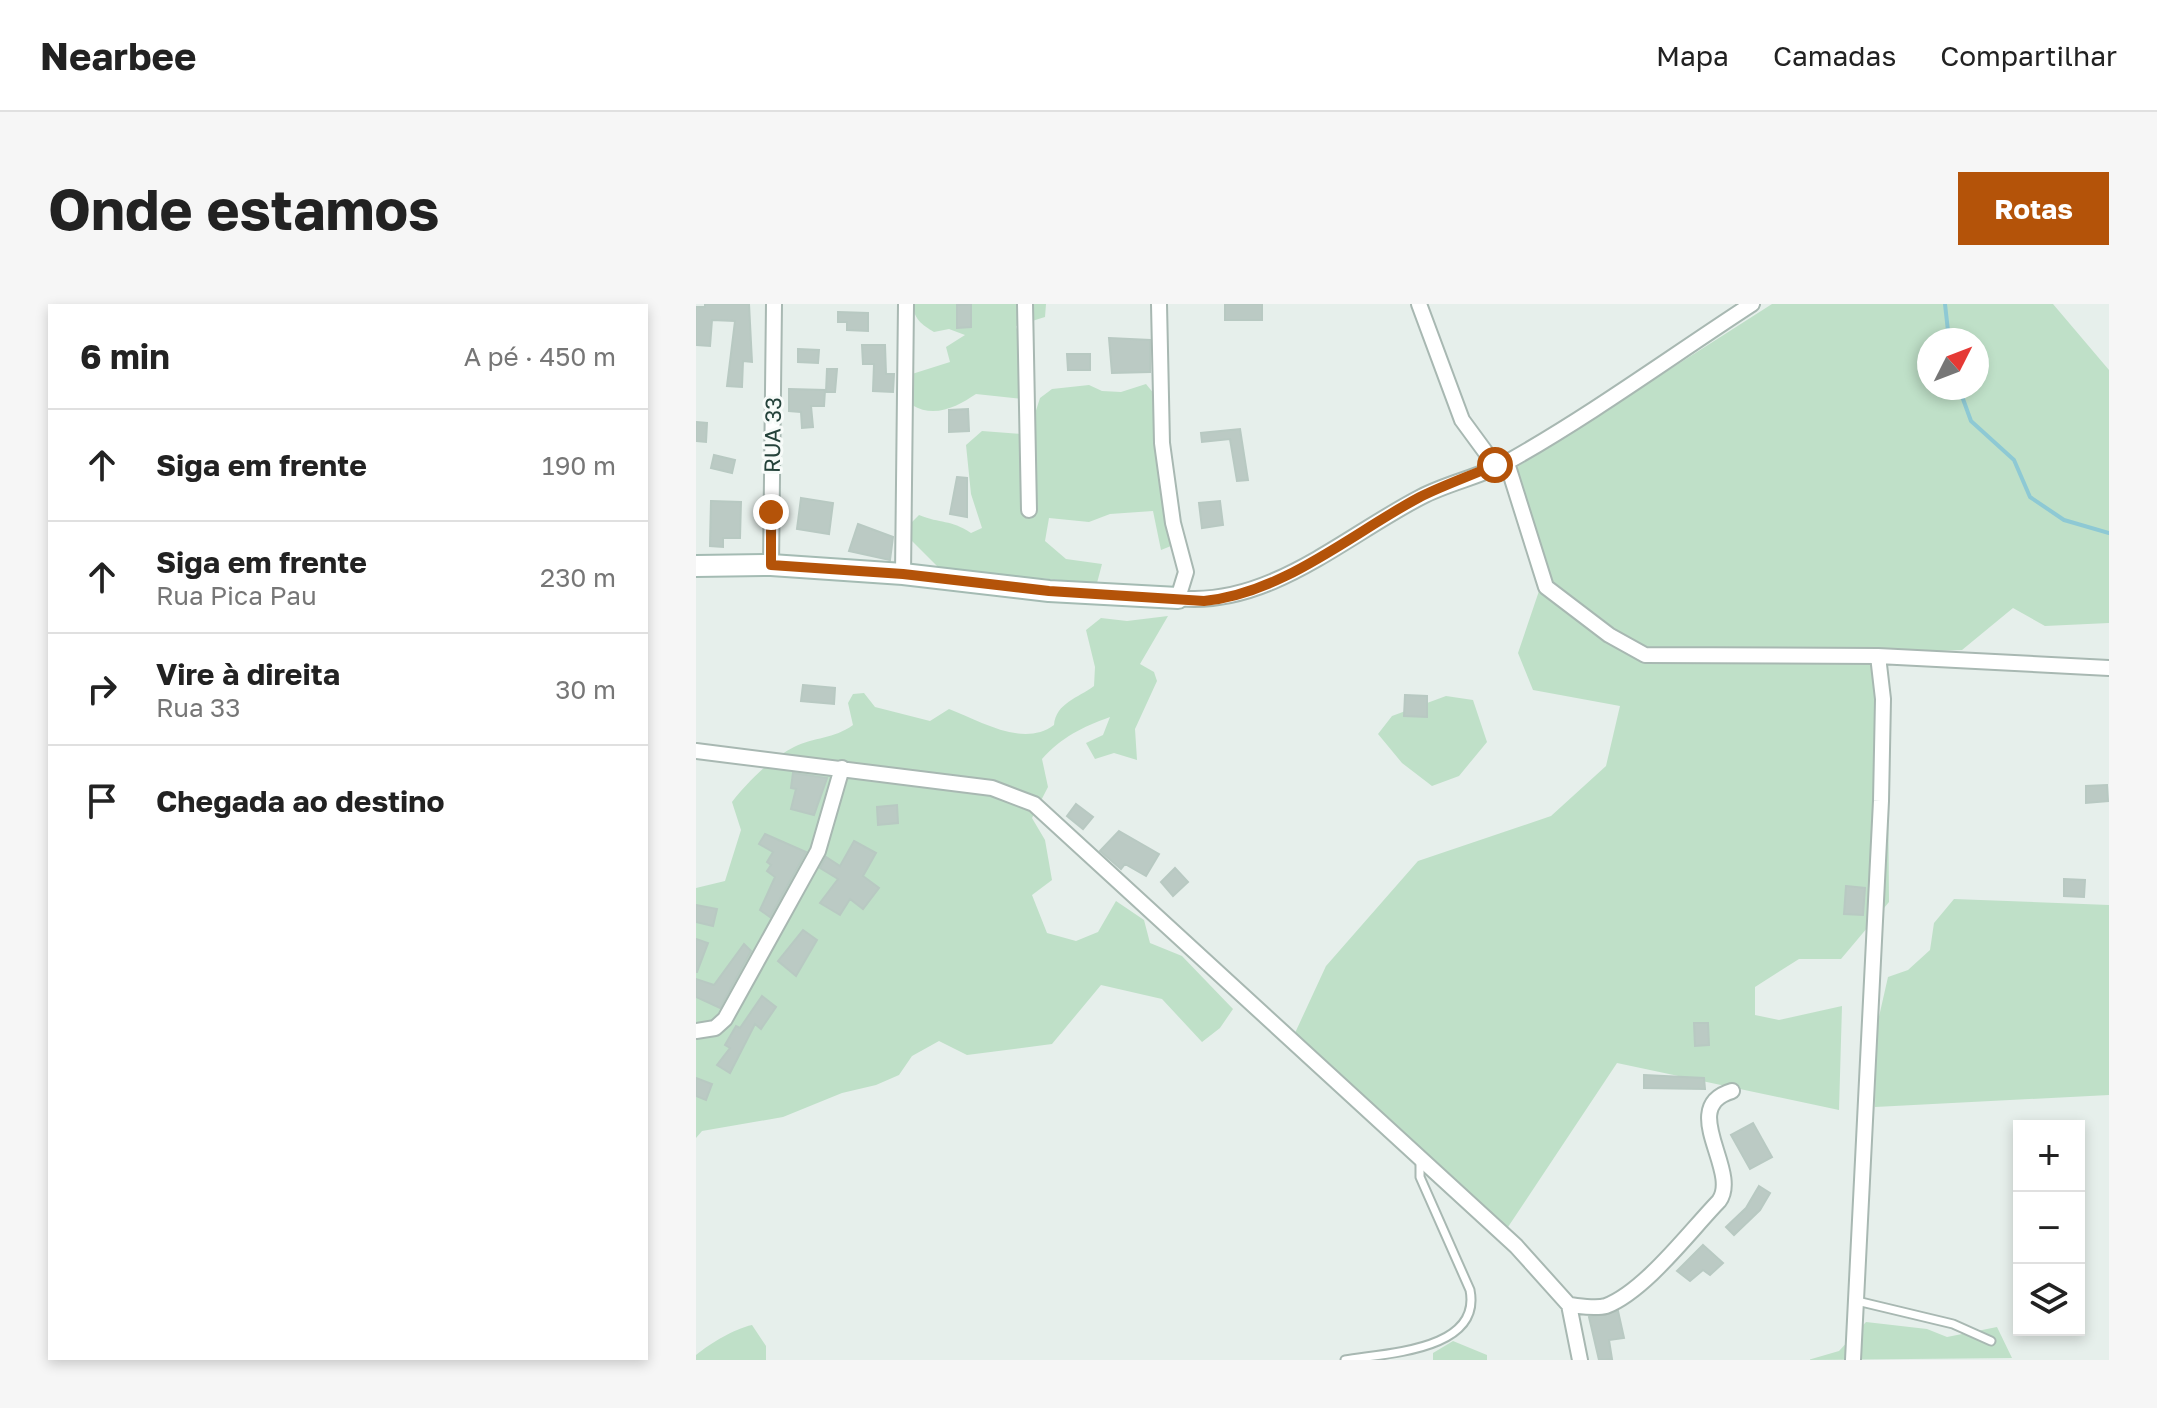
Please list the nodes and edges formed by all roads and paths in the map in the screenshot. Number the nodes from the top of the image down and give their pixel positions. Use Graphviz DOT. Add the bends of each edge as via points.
graph roads {
  1 [pos="774,304"];
  2 [pos="906,304"];
  3 [pos="1025,304"];
  4 [pos="1159,304"];
  5 [pos="1419,304"];
  6 [pos="1752,304"];
  7 [pos="1501,464"];
  8 [pos="1029,510"];
  9 [pos="771,565"];
  10 [pos="696,566"];
  11 [pos="903,574"];
  12 [pos="1178,598"];
  13 [pos="1878,656"];
  14 [pos="2109,668"];
  15 [pos="696,751"];
  16 [pos="842,768"];
  17 [pos="696,1031"];
  18 [pos="1732,1091"];
  19 [pos="1421,1158"];
  20 [pos="1857,1301"];
  21 [pos="1569,1305"];
  22 [pos="1991,1341"];
  23 [pos="1345,1360"];
  24 [pos="1580,1360"];
  25 [pos="1853,1360"];
  1 -- 9 [label="street, RUA 33"];
  2 -- 11 [label="street"];
  3 -- 8 [label="street"];
  4 -- 12 [label="street" via="1162,443 1186,572"];
  5 -- 7 [label="street" via="1462,420"];
  6 -- 7 [label="street"];
  7 -- 12 [label="street" via="1422,496 1266,585 1226,599"];
  7 -- 13 [label="street" via="1546,587 1645,655"];
  9 -- 10 [label="street"];
  9 -- 11 [label="street"];
  11 -- 12 [label="street" via="1049,591"];
  13 -- 14 [label="street"];
  13 -- 20 [label="street" via="1883,699 1881,801"];
  15 -- 16 [label="street"];
  16 -- 17 [label="street" via="818,851 787,914 725,1019 715,1028"];
  16 -- 19 [label="street" via="992,788 1034,804"];
  18 -- 21 [label="street" via="1714,1099 1710,1107 1724,1184 1719,1201 1619,1299 1602,1307"];
  19 -- 21 [label="street" via="1516,1246"];
  19 -- 23 [label="lane" via="1420,1177 1470,1290 1471,1309 1461,1326 1442,1340"];
  20 -- 22 [label="lane" via="1953,1324"];
  20 -- 25 [label="street"];
  21 -- 24 [label="street"];
}
